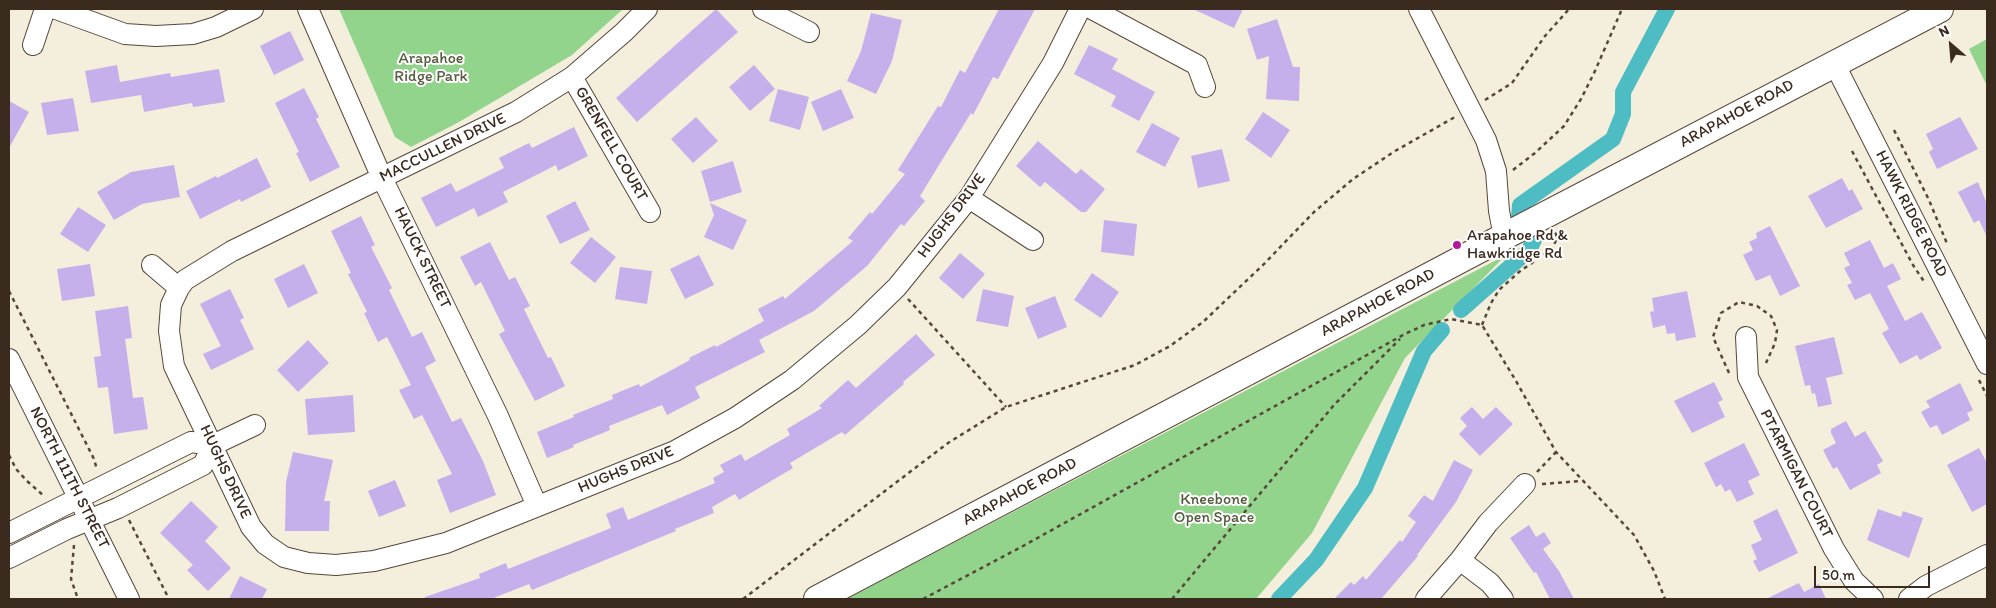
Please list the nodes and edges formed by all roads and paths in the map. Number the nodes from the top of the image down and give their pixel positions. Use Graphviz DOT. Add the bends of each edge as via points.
graph roads {
  1 [pos="45,9"];
  2 [pos="56,9"];
  3 [pos="253,9"];
  4 [pos="308,9"];
  5 [pos="647,9"];
  6 [pos="763,9"];
  7 [pos="1080,9"];
  8 [pos="1092,9"];
  9 [pos="1419,9"];
  10 [pos="1569,9"];
  11 [pos="1622,9"];
  12 [pos="1940,9"];
  13 [pos="809,32"];
  14 [pos="33,45"];
  15 [pos="1834,63"];
  16 [pos="572,76"];
  17 [pos="1205,87"];
  18 [pos="1471,108"];
  19 [pos="382,178"];
  20 [pos="1498,191"];
  21 [pos="969,198"];
  22 [pos="650,212"];
  23 [pos="1552,226"];
  24 [pos="1504,237"];
  25 [pos="1033,240"];
  26 [pos="221,258"];
  27 [pos="152,265"];
  28 [pos="897,287"];
  29 [pos="179,288"];
  30 [pos="9,291"];
  31 [pos="1482,325"];
  32 [pos="1403,335"];
  33 [pos="1746,337"];
  34 [pos="9,359"];
  35 [pos="1987,364"];
  36 [pos="1006,407"];
  37 [pos="255,425"];
  38 [pos="213,445"];
  39 [pos="1556,452"];
  40 [pos="9,455"];
  41 [pos="99,478"];
  42 [pos="1582,481"];
  43 [pos="1525,484"];
  44 [pos="45,497"];
  45 [pos="79,497"];
  46 [pos="537,506"];
  47 [pos="90,518"];
  48 [pos="129,520"];
  49 [pos="9,533"];
  50 [pos="73,540"];
  51 [pos="1987,555"];
  52 [pos="9,558"];
  53 [pos="1460,560"];
  54 [pos="78,599"];
  55 [pos="129,599"];
  56 [pos="169,599"];
  57 [pos="743,599"];
  58 [pos="818,599"];
  59 [pos="923,599"];
  60 [pos="1172,599"];
  61 [pos="1426,599"];
  62 [pos="1502,599"];
  63 [pos="1665,599"];
  64 [pos="1873,599"];
  65 [pos="1909,599"];
  1 -- 14 [label="street"];
  2 -- 3 [label="street" via="125,34 156,36 193,34"];
  4 -- 19 [label="street, HAUCK STREET"];
  5 -- 16 [label="street, MACCULLEN DRIVE"];
  6 -- 13 [label="street"];
  7 -- 21 [label="street, HUGHS DRIVE" via="1053,63"];
  8 -- 17 [label="street" via="1197,65"];
  9 -- 18 [label="street"];
  10 -- 18 [label="path" via="1545,36 1512,83"];
  11 -- 20 [label="path" via="1596,71 1564,126 1506,175"];
  12 -- 15 [label="main road, ARAPAHOE ROAD"];
  15 -- 24 [label="main road, ARAPAHOE ROAD"];
  15 -- 35 [label="street, HAWK RIDGE ROAD"];
  16 -- 19 [label="street, MACCULLEN DRIVE" via="516,112"];
  16 -- 22 [label="street, GRENFELL COURT"];
  18 -- 20 [label="street" via="1486,140 1496,171"];
  18 -- 36 [label="path" via="1353,179 1314,212 1203,322 1170,346 1135,365"];
  19 -- 26 [label="street, MACCULLEN DRIVE"];
  19 -- 46 [label="street, HAUCK STREET" via="498,416"];
  20 -- 24 [label="street"];
  21 -- 25 [label="street"];
  21 -- 28 [label="street, HUGHS DRIVE"];
  23 -- 31 [label="path" via="1557,237 1553,248 1518,272 1499,290"];
  24 -- 58 [label="main road, ARAPAHOE ROAD"];
  26 -- 29 [label="street, HUGHS DRIVE" via="185,280"];
  27 -- 29 [label="street"];
  28 -- 36 [label="path"];
  28 -- 46 [label="street, HUGHS DRIVE" via="858,325 792,380 735,418 675,451"];
  29 -- 38 [label="street, HUGHS DRIVE" via="171,305 169,330 174,366"];
  30 -- 41 [label="path" via="94,458"];
  31 -- 32 [label="path" via="1451,319 1424,325"];
  31 -- 39 [label="path"];
  32 -- 59 [label="path" via="1032,542"];
  32 -- 60 [label="path" via="1334,405"];
  33 -- 64 [label="street, PTARMIGAN COURT" via="1748,377 1834,549 1854,581"];
  34 -- 45 [label="street, NORTH 111TH STREET"];
  36 -- 57 [label="path" via="948,443"];
  37 -- 38 [label="street"];
  38 -- 45 [label="street" via="191,442"];
  38 -- 46 [label="street, HUGHS DRIVE" via="251,527 265,544 284,557 308,563 336,565 374,561 446,543"];
  38 -- 47 [label="street" via="203,465 118,508"];
  39 -- 42 [label="path"];
  39 -- 43 [label="path"];
  40 -- 44 [label="path" via="27,481"];
  42 -- 43 [label="path"];
  42 -- 63 [label="path" via="1634,535"];
  43 -- 53 [label="street" via="1488,523"];
  45 -- 47 [label="street, NORTH 111TH STREET"];
  45 -- 49 [label="street"];
  47 -- 52 [label="street"];
  47 -- 55 [label="street, NORTH 111TH STREET"];
  48 -- 56 [label="path"];
  50 -- 54 [label="path" via="71,579"];
  51 -- 65 [label="street" via="1926,586"];
  53 -- 61 [label="street"];
  53 -- 62 [label="street" via="1490,584"];
}
